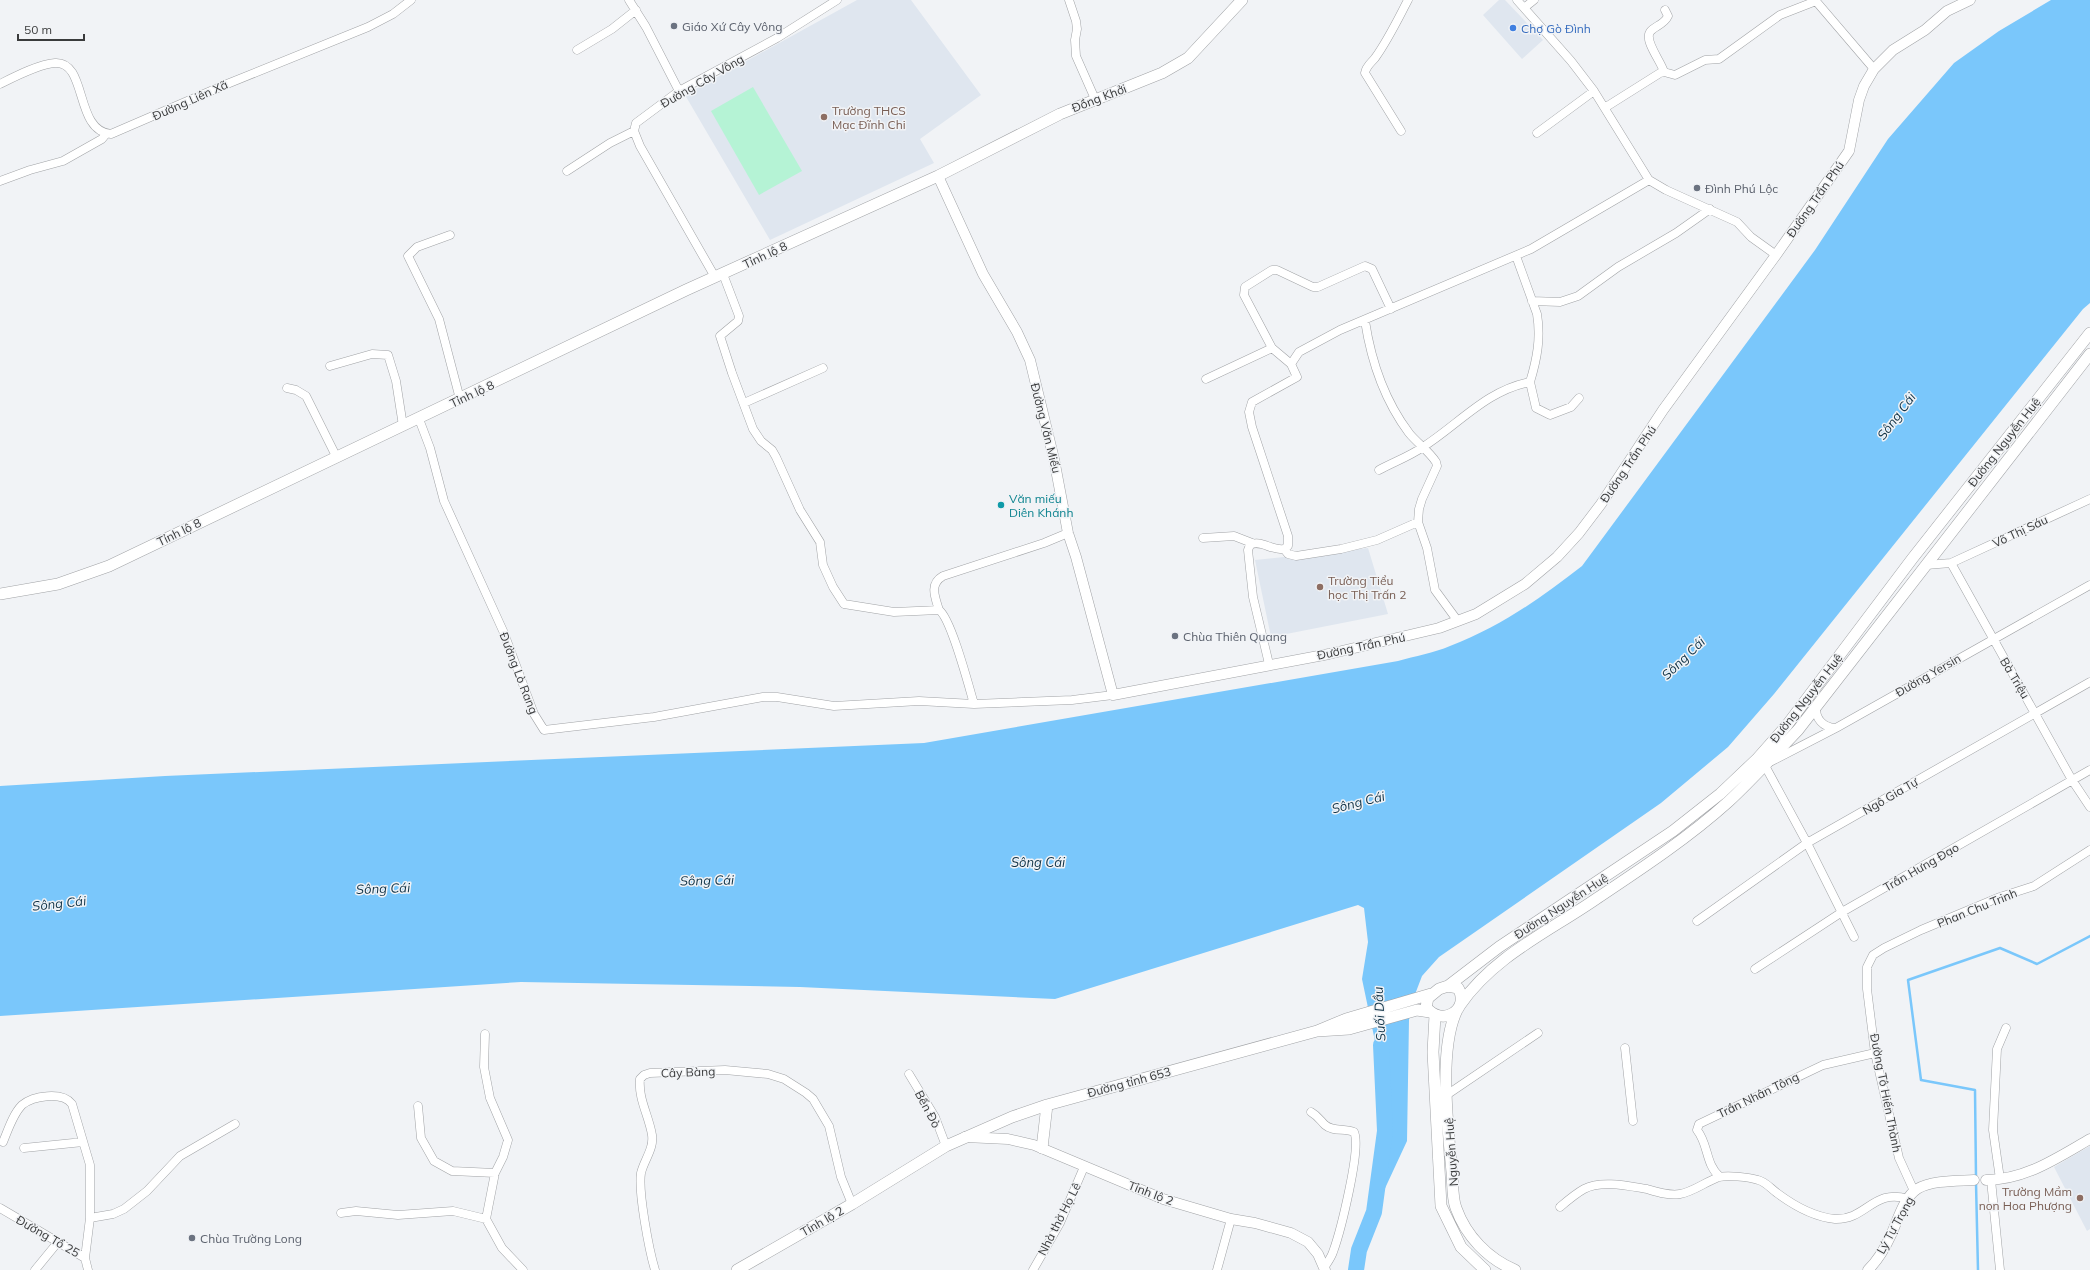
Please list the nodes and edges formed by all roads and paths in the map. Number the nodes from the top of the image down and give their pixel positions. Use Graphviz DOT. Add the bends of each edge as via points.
graph roads {
  1 [pos="411,0"];
  2 [pos="629,0"];
  3 [pos="837,0"];
  4 [pos="1069,0"];
  5 [pos="1242,0"];
  6 [pos="1408,0"];
  7 [pos="1517,0"];
  8 [pos="1534,0"];
  9 [pos="1815,0"];
  10 [pos="1964,1"];
  11 [pos="1524,8"];
  12 [pos="636,10"];
  13 [pos="1665,10"];
  14 [pos="577,50"];
  15 [pos="1874,69"];
  16 [pos="1664,72"];
  17 [pos="0,84"];
  18 [pos="679,91"];
  19 [pos="1594,91"];
  20 [pos="1094,99"];
  21 [pos="1606,107"];
  22 [pos="634,131"];
  23 [pos="1401,131"];
  24 [pos="1537,133"];
  25 [pos="106,134"];
  26 [pos="567,171"];
  27 [pos="938,176"];
  28 [pos="1649,180"];
  29 [pos="0,181"];
  30 [pos="1710,209"];
  31 [pos="450,235"];
  32 [pos="1776,255"];
  33 [pos="1516,256"];
  34 [pos="719,276"];
  35 [pos="1532,301"];
  36 [pos="1391,309"];
  37 [pos="1365,321"];
  38 [pos="2090,333"];
  39 [pos="1272,348"];
  40 [pos="2090,354"];
  41 [pos="1291,364"];
  42 [pos="330,366"];
  43 [pos="823,368"];
  44 [pos="1206,379"];
  45 [pos="1530,382"];
  46 [pos="287,388"];
  47 [pos="1579,398"];
  48 [pos="460,399"];
  49 [pos="744,403"];
  50 [pos="419,419"];
  51 [pos="402,426"];
  52 [pos="1423,448"];
  53 [pos="337,458"];
  54 [pos="1379,470"];
  55 [pos="2090,499"];
  56 [pos="1418,522"];
  57 [pos="1068,534"];
  58 [pos="1203,538"];
  59 [pos="1252,543"];
  60 [pos="1284,549"];
  61 [pos="1912,559"];
  62 [pos="1951,563"];
  63 [pos="1926,565"];
  64 [pos="2090,585"];
  65 [pos="0,594"];
  66 [pos="938,610"];
  67 [pos="1457,620"];
  68 [pos="1992,639"];
  69 [pos="1269,664"];
  70 [pos="2090,682"];
  71 [pos="1113,695"];
  72 [pos="974,704"];
  73 [pos="1816,706"];
  74 [pos="2036,713"];
  75 [pos="1836,728"];
  76 [pos="1762,761"];
  77 [pos="2090,770"];
  78 [pos="2072,780"];
  79 [pos="2090,808"];
  80 [pos="1807,843"];
  81 [pos="2090,850"];
  82 [pos="1588,888"];
  83 [pos="1595,900"];
  84 [pos="1842,912"];
  85 [pos="1697,921"];
  86 [pos="1854,937"];
  87 [pos="1867,967"];
  88 [pos="1755,969"];
  89 [pos="1448,986"];
  90 [pos="1431,994"];
  91 [pos="1410,1006"];
  92 [pos="1459,1008"];
  93 [pos="1432,1013"];
  94 [pos="2006,1028"];
  95 [pos="1538,1033"];
  96 [pos="485,1034"];
  97 [pos="1625,1048"];
  98 [pos="1875,1053"];
  99 [pos="909,1074"];
  100 [pos="1448,1094"];
  101 [pos="1047,1105"];
  102 [pos="418,1106"];
  103 [pos="1311,1112"];
  104 [pos="1633,1121"];
  105 [pos="235,1124"];
  106 [pos="964,1137"];
  107 [pos="2090,1139"];
  108 [pos="3,1142"];
  109 [pos="83,1142"];
  110 [pos="946,1146"];
  111 [pos="24,1148"];
  112 [pos="1042,1148"];
  113 [pos="1450,1149"];
  114 [pos="1437,1150"];
  115 [pos="1084,1167"];
  116 [pos="495,1173"];
  117 [pos="1720,1177"];
  118 [pos="1974,1180"];
  119 [pos="1992,1180"];
  120 [pos="1911,1195"];
  121 [pos="852,1204"];
  122 [pos="1560,1207"];
  123 [pos="0,1208"];
  124 [pos="341,1213"];
  125 [pos="90,1218"];
  126 [pos="486,1219"];
  127 [pos="1231,1219"];
  128 [pos="58,1242"];
  129 [pos="85,1258"];
  130 [pos="1036,1268"];
  131 [pos="1325,1269"];
  132 [pos="35,1270"];
  133 [pos="88,1270"];
  134 [pos="523,1270"];
  135 [pos="655,1270"];
  136 [pos="737,1270"];
  137 [pos="1217,1270"];
  138 [pos="1485,1270"];
  139 [pos="1515,1270"];
  140 [pos="1868,1270"];
  141 [pos="2000,1270"];
  1 -- 25 [label="street, Đường Liên Xã" via="394,14 368,27 118,132"];
  2 -- 12 [label="street"];
  3 -- 18 [label="street, Đường Cây Vông" via="777,38"];
  4 -- 20 [label="street" via="1076,21 1076,56"];
  5 -- 20 [label="main road, Đồng Khởi" via="1201,46 1178,65 1144,82"];
  6 -- 23 [label="street" via="1365,73"];
  7 -- 11 [label="street"];
  8 -- 11 [label="street"];
  9 -- 15 [label="street"];
  9 -- 16 [label="street" via="1780,14 1719,59 1705,60 1675,75"];
  10 -- 15 [label="street, Đường Trần Phú" via="1893,50"];
  11 -- 19 [label="street"];
  12 -- 14 [label="street" via="612,29"];
  12 -- 18 [label="street"];
  13 -- 16 [label="street" via="1668,16 1666,20 1650,31 1648,37 1648,42 1662,63"];
  15 -- 32 [label="street, Đường Trần Phú" via="1859,100 1849,150"];
  16 -- 21 [label="street"];
  17 -- 25 [label="street" via="47,65 62,64 77,82 91,121 98,130"];
  18 -- 22 [label="street, Đường Cây Vông" via="638,120"];
  19 -- 21 [label="street"];
  19 -- 24 [label="street"];
  20 -- 27 [label="main road, Đồng Khởi"];
  21 -- 28 [label="street"];
  22 -- 26 [label="street"];
  22 -- 34 [label="street" via="640,146"];
  25 -- 29 [label="street" via="102,139 63,161"];
  27 -- 34 [label="main road, Tỉnh lộ 8"];
  27 -- 57 [label="street, Đường Văn Miếu" via="984,274 1030,360 1054,459"];
  28 -- 30 [label="street" via="1682,198"];
  28 -- 33 [label="street" via="1547,241"];
  30 -- 32 [label="street" via="1737,222 1751,237"];
  30 -- 35 [label="street" via="1676,233 1618,267 1578,296 1567,301"];
  31 -- 48 [label="street" via="417,247 408,256 439,319"];
  32 -- 67 [label="street, Đường Trần Phú" via="1663,410 1579,533 1557,557 1525,584 1476,614"];
  33 -- 35 [label="street"];
  33 -- 36 [label="street"];
  34 -- 48 [label="main road, Tỉnh lộ 8"];
  34 -- 49 [label="street" via="739,319 723,334 720,341"];
  35 -- 45 [label="street" via="1538,314 1539,335 1538,358"];
  36 -- 37 [label="street"];
  36 -- 39 [label="street" via="1372,269 1368,267 1361,266 1318,287 1272,270 1250,282 1244,291"];
  37 -- 41 [label="street" via="1311,345 1299,352"];
  37 -- 52 [label="street" via="1386,395 1409,432"];
  38 -- 61 [label="main road, Đường Nguyễn Huệ"];
  39 -- 41 [label="street"];
  39 -- 44 [label="street"];
  40 -- 63 [label="main road, Đường Nguyễn Huệ"];
  41 -- 60 [label="street" via="1297,374 1295,380 1252,402 1249,412 1288,536 1288,546"];
  42 -- 51 [label="street" via="372,354 388,355 396,381"];
  43 -- 49 [label="street"];
  45 -- 47 [label="street" via="1536,408 1550,415 1571,407"];
  45 -- 52 [label="street" via="1487,399"];
  46 -- 53 [label="street" via="306,396"];
  48 -- 50 [label="main road, Tỉnh lộ 8"];
  49 -- 66 [label="street" via="757,435 776,457 800,510 818,537 823,564 844,604 894,612"];
  50 -- 51 [label="main road, Tỉnh lộ 8"];
  50 -- 72 [label="street, Đường Lò Rang" via="430,448 444,501 507,640 534,714 544,730 654,717 748,699 777,697 834,706 919,701"];
  51 -- 53 [label="main road, Tỉnh lộ 8"];
  52 -- 54 [label="street"];
  52 -- 56 [label="street" via="1433,457 1437,466 1418,509"];
  53 -- 65 [label="main road, Tỉnh lộ 8" via="95,571 58,584"];
  55 -- 62 [label="street, Võ Thị Sáu"];
  56 -- 60 [label="street" via="1377,540 1341,549 1296,556 1288,554"];
  56 -- 67 [label="street" via="1427,548 1435,590"];
  57 -- 66 [label="street" via="936,580 934,586"];
  57 -- 71 [label="street, Đường Văn Miếu"];
  58 -- 59 [label="street" via="1234,536"];
  59 -- 60 [label="street"];
  59 -- 69 [label="street" via="1248,550 1253,597"];
  61 -- 63 [label="main road"];
  61 -- 76 [label="main road, Đường Nguyễn Huệ"];
  62 -- 63 [label="street"];
  62 -- 68 [label="street, Bà Triệu"];
  63 -- 73 [label="main road, Đường Nguyễn Huệ"];
  64 -- 68 [label="street, Đường Yersin"];
  66 -- 72 [label="street" via="942,612 949,626"];
  67 -- 69 [label="street, Đường Trần Phú" via="1439,628 1398,639"];
  68 -- 74 [label="street, Bà Triệu"];
  68 -- 75 [label="street, Đường Yersin"];
  69 -- 71 [label="street, Đường Trần Phú"];
  70 -- 74 [label="street, Ngô Gia Tự"];
  71 -- 72 [label="street" via="1072,700"];
  73 -- 75 [label="street" via="1815,713 1823,724"];
  73 -- 76 [label="main road, Đường Nguyễn Huệ" via="1798,730"];
  74 -- 78 [label="street, Bà Triệu"];
  74 -- 80 [label="street, Ngô Gia Tự"];
  75 -- 76 [label="street, Đường Yersin"];
  76 -- 80 [label="street"];
  76 -- 82 [label="main road, Đường Nguyễn Huệ" via="1650,848"];
  76 -- 83 [label="main road, Đường Nguyễn Huệ" via="1733,797 1705,821"];
  77 -- 78 [label="street, Trần Hưng Đạo"];
  78 -- 79 [label="street, Bà Triệu"];
  78 -- 84 [label="street, Trần Hưng Đạo"];
  80 -- 84 [label="street"];
  80 -- 85 [label="street, Ngô Gia Tự"];
  81 -- 87 [label="street, Phan Chu Trinh" via="2034,886 1972,908 1884,948 1873,955"];
  82 -- 83 [label="main road"];
  82 -- 89 [label="main road, Đường Nguyễn Huệ" via="1500,947"];
  83 -- 92 [label="main road, Đường Nguyễn Huệ" via="1488,972"];
  84 -- 86 [label="street"];
  84 -- 88 [label="street, Trần Hưng Đạo"];
  87 -- 98 [label="street, Đường Tô Hiến Thành" via="1867,989"];
  89 -- 90 [label="main road" via="1439,988"];
  89 -- 92 [label="main road" via="1458,988 1461,992"];
  90 -- 91 [label="main road, Đường tỉnh 653"];
  90 -- 93 [label="main road" via="1426,1002"];
  91 -- 93 [label="main road, Đường tỉnh 653"];
  91 -- 101 [label="main road, Đường tỉnh 653"];
  92 -- 93 [label="main road" via="1446,1016"];
  92 -- 100 [label="main road, Nguyễn Huệ" via="1449,1035 1446,1060"];
  93 -- 114 [label="main road, Nguyễn Huệ"];
  94 -- 119 [label="street" via="1997,1049"];
  95 -- 100 [label="street"];
  96 -- 116 [label="street" via="484,1067 490,1098 508,1140 504,1157"];
  97 -- 104 [label="street"];
  98 -- 117 [label="street, Trần Nhân Tông" via="1823,1064 1699,1124 1698,1130 1706,1143 1710,1165"];
  98 -- 120 [label="street, Đường Tô Hiến Thành" via="1899,1158"];
  99 -- 110 [label="street, Bến Đò" via="935,1117"];
  100 -- 113 [label="main road, Nguyễn Huệ"];
  101 -- 106 [label="main road, Đường tỉnh 653"];
  101 -- 112 [label="main road"];
  102 -- 116 [label="street" via="421,1138 434,1161 452,1171"];
  103 -- 131 [label="street" via="1325,1125 1354,1132 1356,1136 1347,1198 1333,1252"];
  105 -- 125 [label="street" via="180,1156 147,1190 124,1209 113,1214"];
  106 -- 110 [label="main road, Đường tỉnh 653"];
  106 -- 112 [label="street, Tỉnh lộ 2" via="1008,1139"];
  107 -- 119 [label="street" via="2042,1167 2024,1174"];
  108 -- 109 [label="street" via="9,1125 21,1106 57,1095 66,1097 72,1104"];
  109 -- 111 [label="street"];
  109 -- 125 [label="street" via="90,1165"];
  110 -- 121 [label="main road, Tỉnh lộ 2"];
  112 -- 115 [label="street, Tỉnh lộ 2"];
  113 -- 114 [label="street"];
  113 -- 139 [label="main road, Nguyễn Huệ" via="1456,1208 1459,1214 1474,1241 1491,1256"];
  114 -- 138 [label="main road, Nguyễn Huệ" via="1441,1206 1461,1247"];
  115 -- 127 [label="street, Tỉnh lộ 2" via="1163,1199"];
  115 -- 130 [label="street, Nhà thờ Họ Lê" via="1060,1223"];
  116 -- 126 [label="street"];
  117 -- 120 [label="street" via="1758,1180 1806,1210 1835,1218 1854,1216 1889,1196"];
  117 -- 122 [label="street" via="1675,1194 1617,1185 1590,1186"];
  118 -- 120 [label="street, Lý Tự Trọng" via="1924,1186"];
  119 -- 141 [label="street"];
  120 -- 140 [label="street, Lý Tự Trọng" via="1890,1238"];
  121 -- 135 [label="street, Cây Bàng" via="841,1177 829,1126 822,1113 810,1096 784,1079 768,1074 725,1070 644,1075 640,1079 640,1094 652,1136 652,1146 641,1173 641,1191"];
  121 -- 136 [label="main road, Tỉnh lộ 2"];
  123 -- 128 [label="street, Đường Tổ 25"];
  124 -- 126 [label="street" via="356,1211 398,1215 453,1211"];
  125 -- 129 [label="street"];
  126 -- 134 [label="street" via="502,1248"];
  127 -- 131 [label="street, Tỉnh lộ 2" via="1255,1223 1308,1242 1318,1254"];
  127 -- 137 [label="street"];
  128 -- 129 [label="street, Đường Tổ 25"];
  128 -- 132 [label="street"];
  129 -- 133 [label="street, Đường Tổ 25"];
}
